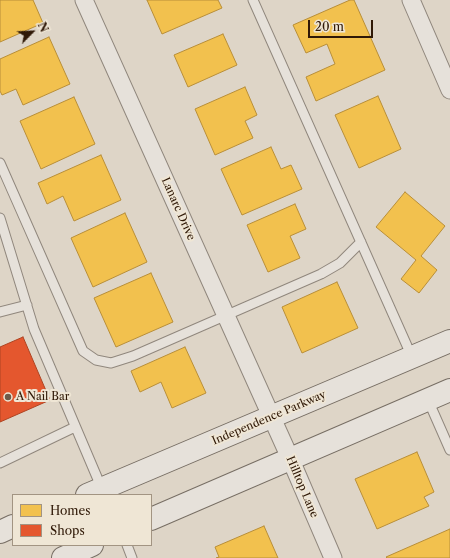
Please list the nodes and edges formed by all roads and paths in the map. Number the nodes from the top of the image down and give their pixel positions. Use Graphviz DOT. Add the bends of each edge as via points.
graph roads {
  1 [pos="84,0"];
  2 [pos="253,0"];
  3 [pos="411,0"];
  4 [pos="450,90"];
  5 [pos="0,163"];
  6 [pos="0,218"];
  7 [pos="362,242"];
  8 [pos="27,305"];
  9 [pos="0,312"];
  10 [pos="225,315"];
  11 [pos="450,341"];
  12 [pos="412,357"];
  13 [pos="450,390"];
  14 [pos="428,400"];
  15 [pos="271,417"];
  16 [pos="75,427"];
  17 [pos="450,450"];
  18 [pos="290,458"];
  19 [pos="0,463"];
  20 [pos="95,492"];
  21 [pos="152,519"];
  22 [pos="12,526"];
  23 [pos="0,532"];
  24 [pos="90,546"];
  25 [pos="127,546"];
  26 [pos="63,558"];
  27 [pos="132,558"];
  28 [pos="333,558"];
  1 -- 10 [label="street, Lanarc Drive"];
  2 -- 7 [label="lane"];
  3 -- 4 [label="street"];
  5 -- 10 [label="lane" via="83,351 90,356 111,363 133,356"];
  6 -- 8 [label="lane"];
  7 -- 10 [label="lane" via="340,263 322,274"];
  7 -- 12 [label="lane"];
  8 -- 9 [label="lane"];
  8 -- 16 [label="lane" via="34,329"];
  10 -- 15 [label="street, Lanarc Drive"];
  11 -- 12 [label="main road, Independence Parkway"];
  12 -- 15 [label="main road, Independence Parkway"];
  13 -- 14 [label="main road"];
  14 -- 17 [label="lane"];
  14 -- 18 [label="main road"];
  15 -- 18 [label="street, Hilltop Lane"];
  15 -- 20 [label="main road, Independence Parkway"];
  16 -- 19 [label="lane"];
  16 -- 20 [label="lane"];
  18 -- 21 [label="main road"];
  18 -- 28 [label="street, Hilltop Lane"];
  22 -- 23 [label="main road"];
  24 -- 26 [label="main road"];
  25 -- 27 [label="lane"];
}
